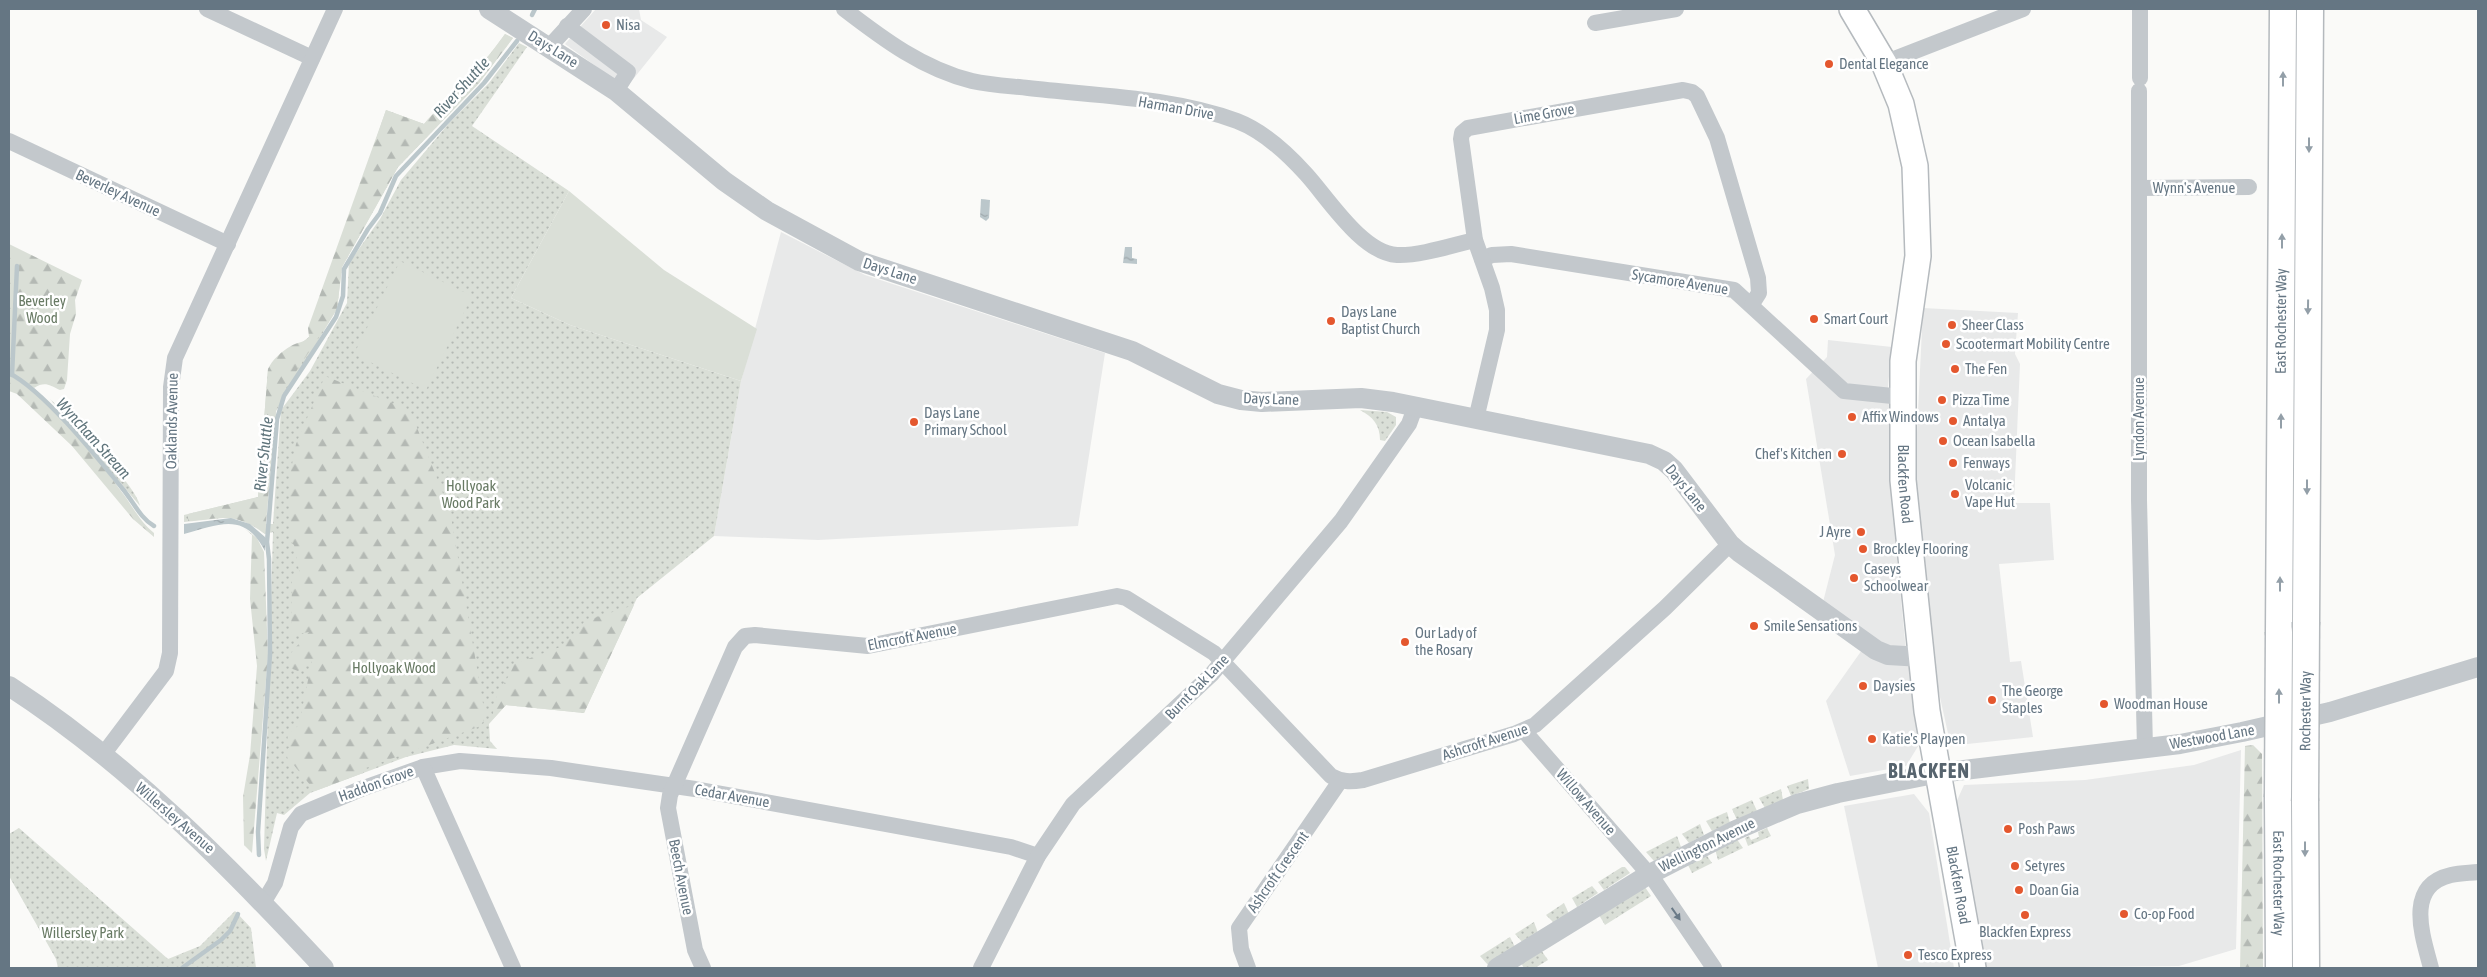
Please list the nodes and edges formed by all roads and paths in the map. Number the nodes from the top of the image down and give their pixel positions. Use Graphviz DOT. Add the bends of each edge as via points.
graph roads {
  1 [pos="207,9"];
  2 [pos="335,9"];
  3 [pos="584,9"];
  4 [pos="844,9"];
  5 [pos="1676,9"];
  6 [pos="1852,9"];
  7 [pos="2023,9"];
  8 [pos="2140,9"];
  9 [pos="2283,9"];
  10 [pos="2310,9"];
  11 [pos="500,12"];
  12 [pos="1594,23"];
  13 [pos="567,26"];
  14 [pos="550,46"];
  15 [pos="312,58"];
  16 [pos="1884,63"];
  17 [pos="616,91"];
  18 [pos="9,141"];
  19 [pos="2139,188"];
  20 [pos="2249,188"];
  21 [pos="1475,240"];
  22 [pos="228,244"];
  23 [pos="1482,259"];
  24 [pos="1752,304"];
  25 [pos="1902,397"];
  26 [pos="1416,405"];
  27 [pos="1476,419"];
  28 [pos="1730,544"];
  29 [pos="2306,622"];
  30 [pos="2280,632"];
  31 [pos="1922,657"];
  32 [pos="1222,662"];
  33 [pos="2478,667"];
  34 [pos="9,686"];
  35 [pos="1524,730"];
  36 [pos="2145,748"];
  37 [pos="102,756"];
  38 [pos="423,767"];
  39 [pos="1939,773"];
  40 [pos="1340,781"];
  41 [pos="674,786"];
  42 [pos="2278,797"];
  43 [pos="2306,801"];
  44 [pos="1038,856"];
  45 [pos="2478,872"];
  46 [pos="1648,875"];
  47 [pos="263,903"];
  48 [pos="324,968"];
  49 [pos="513,968"];
  50 [pos="703,968"];
  51 [pos="981,968"];
  52 [pos="1248,968"];
  53 [pos="1497,968"];
  54 [pos="1714,968"];
  55 [pos="1973,968"];
  56 [pos="2279,968"];
  57 [pos="2306,968"];
  58 [pos="2431,968"];
  1 -- 15 [label="street"];
  2 -- 15 [label="street, Oaklands Avenue"];
  3 -- 13 [label="street"];
  4 -- 21 [label="street, Harman Drive" via="915,59 973,81 1181,105 1243,124 1282,150 1345,220 1384,252 1411,254"];
  5 -- 12 [label="street"];
  6 -- 16 [label="main road, Blackfen Road"];
  7 -- 16 [label="street"];
  8 -- 19 [label="street, Lyndon Avenue"];
  30 -- 9 [label="highway, East Rochester Way, one-way"];
  10 -- 29 [label="highway, East Rochester Way, one-way"];
  11 -- 14 [label="street, Days Lane"];
  13 -- 14 [label="street"];
  13 -- 17 [label="street, Days Lane" via="628,72"];
  14 -- 17 [label="street, Days Lane"];
  15 -- 22 [label="street, Oaklands Avenue"];
  16 -- 25 [label="main road, Blackfen Road" via="1901,104 1912,145 1917,188 1918,256 1905,343"];
  17 -- 26 [label="street, Days Lane" via="724,181 760,206 859,261 1132,351 1218,394 1241,400 1272,402 1361,398"];
  18 -- 22 [label="street, Beverley Avenue"];
  19 -- 20 [label="street, Wynn's Avenue"];
  19 -- 36 [label="street, Lyndon Avenue" via="2139,500"];
  21 -- 23 [label="street, Lime Grove"];
  21 -- 24 [label="street, Lime Grove" via="1461,140 1464,130 1688,90 1699,98 1719,145 1758,278 1759,293"];
  22 -- 37 [label="street, Oaklands Avenue" via="181,344 172,372 170,653 166,671"];
  23 -- 24 [label="street, Sycamore Avenue" via="1511,254 1727,288"];
  23 -- 27 [label="street, Lime Grove" via="1497,310 1497,330"];
  24 -- 25 [label="street, Sycamore Avenue" via="1844,391"];
  25 -- 31 [label="main road, Blackfen Road" via="1903,480"];
  26 -- 27 [label="street, Days Lane"];
  26 -- 32 [label="street, Burnt Oak Lane" via="1409,424 1341,522"];
  27 -- 28 [label="street, Days Lane" via="1654,456 1674,470"];
  28 -- 31 [label="street, Days Lane" via="1876,650 1888,655"];
  28 -- 35 [label="street, Ashcroft Avenue" via="1549,715"];
  29 -- 43 [label="highway, Rochester Way, bridge"];
  42 -- 30 [label="highway, Rochester Way, one-way, bridge"];
  31 -- 39 [label="main road, Blackfen Road" via="1927,711"];
  32 -- 40 [label="street" via="1331,776"];
  32 -- 41 [label="street, Elmcroft Avenue" via="1208,649 1126,598 1117,596 868,646 750,635 735,647"];
  32 -- 44 [label="street, Burnt Oak Lane" via="1199,689 1081,795"];
  33 -- 36 [label="street, Westwood Lane" via="2307,718"];
  34 -- 37 [label="street, Willersley Avenue"];
  35 -- 40 [label="street, Ashcroft Avenue" via="1363,780"];
  35 -- 46 [label="street, Willow Avenue"];
  36 -- 39 [label="street, Westwood Lane"];
  37 -- 47 [label="street, Willersley Avenue" via="180,821"];
  38 -- 41 [label="street, Cedar Avenue" via="473,761 551,768"];
  38 -- 47 [label="street, Haddon Grove" via="301,814 291,827 275,884"];
  38 -- 49 [label="street, Haddon Grove"];
  39 -- 46 [label="street, Wellington Avenue" via="1797,804 1736,830"];
  39 -- 55 [label="main road, Blackfen Road"];
  40 -- 52 [label="street, Ashcroft Crescent" via="1239,928 1241,949"];
  41 -- 44 [label="street, Cedar Avenue" via="1004,846"];
  41 -- 50 [label="street, Beech Avenue" via="668,808 695,950"];
  42 -- 56 [label="highway, East Rochester Way"];
  43 -- 57 [label="highway, East Rochester Way, one-way"];
  44 -- 51 [label="street, Burnt Oak Lane"];
  45 -- 58 [label="street" via="2440,879 2428,889 2420,904 2419,920"];
  46 -- 53 [label="street, Wellington Avenue"];
  46 -- 54 [label="street, Willow Avenue, one-way"];
  47 -- 48 [label="street, Willersley Avenue"];
}
